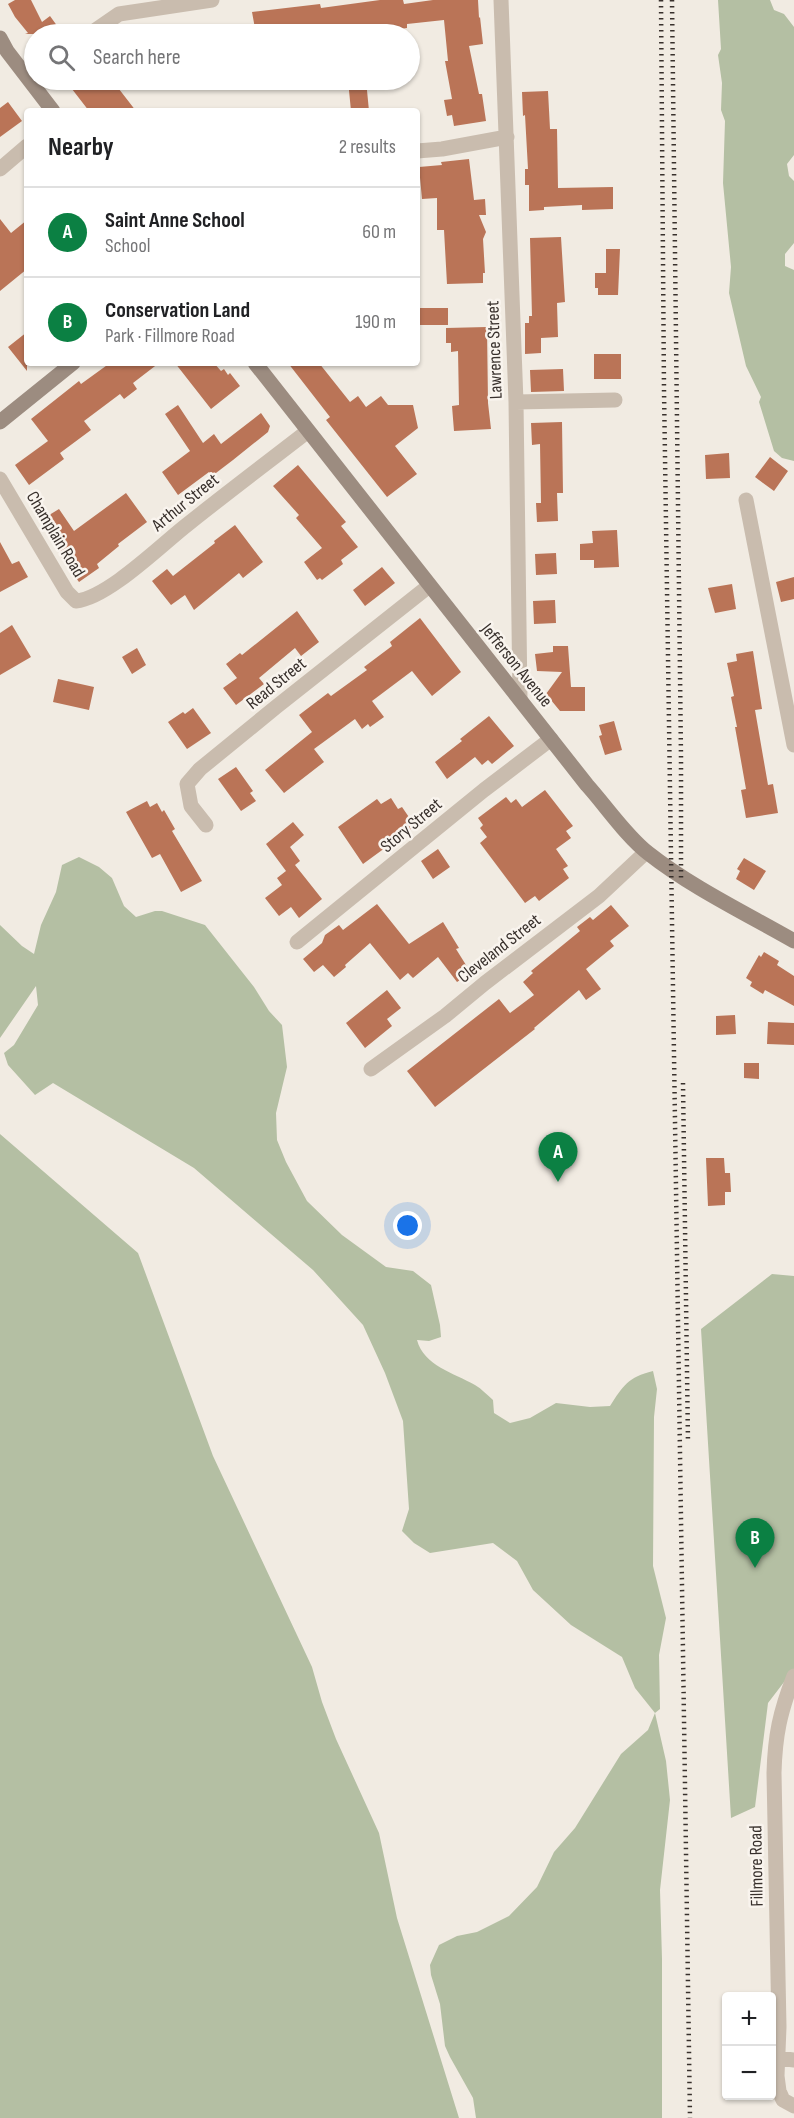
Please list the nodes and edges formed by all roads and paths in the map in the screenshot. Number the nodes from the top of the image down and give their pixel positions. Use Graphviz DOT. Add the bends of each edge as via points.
graph roads {
  1 [pos="212,0"];
  2 [pos="501,0"];
  3 [pos="104,24"];
  4 [pos="0,38"];
  5 [pos="24,69"];
  6 [pos="39,90"];
  7 [pos="51,108"];
  8 [pos="507,137"];
  9 [pos="24,149"];
  10 [pos="420,151"];
  11 [pos="0,169"];
  12 [pos="70,366"];
  13 [pos="257,366"];
  14 [pos="615,400"];
  15 [pos="516,402"];
  16 [pos="0,422"];
  17 [pos="308,431"];
  18 [pos="0,479"];
  19 [pos="746,500"];
  20 [pos="429,586"];
  21 [pos="84,600"];
  22 [pos="520,699"];
  23 [pos="551,739"];
  24 [pos="794,745"];
  25 [pos="206,825"];
  26 [pos="651,855"];
  27 [pos="794,941"];
  28 [pos="297,942"];
  29 [pos="371,1069"];
  30 [pos="794,1676"];
  31 [pos="786,2059"];
  32 [pos="794,2106"];
  1 -- 3 [label="street" via="119,14"];
  2 -- 8 [label="street, Lawrence Street"];
  4 -- 5 [label="main road"];
  6 -- 7 [label="main road"];
  8 -- 10 [label="street"];
  8 -- 15 [label="street, Lawrence Street"];
  9 -- 11 [label="street"];
  12 -- 16 [label="main road"];
  13 -- 17 [label="main road, Jefferson Avenue"];
  14 -- 15 [label="street"];
  15 -- 22 [label="street, Lawrence Street"];
  17 -- 20 [label="main road, Jefferson Avenue"];
  17 -- 21 [label="street, Arthur Street" via="143,562 99,594"];
  18 -- 21 [label="street, Champlain Road" via="67,592 76,601"];
  19 -- 24 [label="street"];
  20 -- 22 [label="main road, Jefferson Avenue"];
  20 -- 25 [label="street, Read Street" via="200,769 187,784 191,806"];
  22 -- 23 [label="main road, Jefferson Avenue"];
  23 -- 26 [label="main road, Jefferson Avenue"];
  23 -- 28 [label="street, Story Street"];
  26 -- 27 [label="main road, Jefferson Avenue"];
  26 -- 29 [label="street, Cleveland Street"];
  30 -- 31 [label="street, Fillmore Road" via="778,1723 775,1747"];
  31 -- 32 [label="street, Fillmore Road" via="777,2076 778,2091 783,2100"];
}
